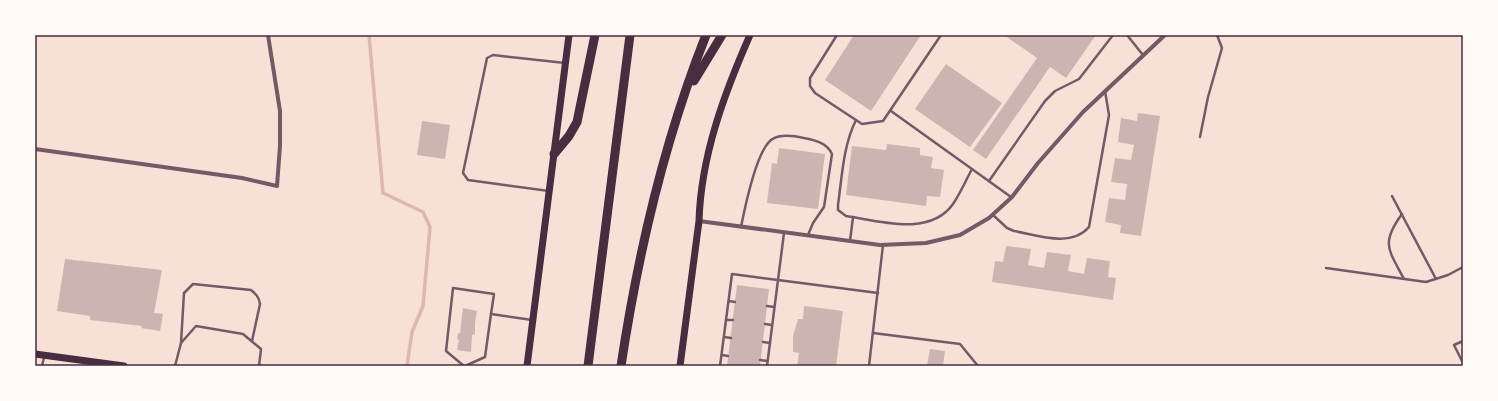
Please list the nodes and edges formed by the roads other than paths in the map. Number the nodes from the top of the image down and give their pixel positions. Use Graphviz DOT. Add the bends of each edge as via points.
graph roads {
  1 [pos="268,35"];
  2 [pos="569,35"];
  3 [pos="595,35"];
  4 [pos="630,35"];
  5 [pos="706,35"];
  6 [pos="722,35"];
  7 [pos="750,35"];
  8 [pos="838,35"];
  9 [pos="941,35"];
  10 [pos="1113,35"];
  11 [pos="1127,35"];
  12 [pos="1165,35"];
  13 [pos="1217,35"];
  14 [pos="1143,55"];
  15 [pos="566,63"];
  16 [pos="1105,91"];
  17 [pos="684,96"];
  18 [pos="891,111"];
  19 [pos="856,120"];
  20 [pos="1200,137"];
  21 [pos="35,149"];
  22 [pos="554,154"];
  23 [pos="972,169"];
  24 [pos="990,181"];
  25 [pos="549,191"];
  26 [pos="1392,196"];
  27 [pos="1012,197"];
  28 [pos="1402,214"];
  29 [pos="993,215"];
  30 [pos="853,217"];
  31 [pos="699,222"];
  32 [pos="741,227"];
  33 [pos="784,232"];
  34 [pos="808,235"];
  35 [pos="850,241"];
  36 [pos="883,245"];
  37 [pos="1463,267"];
  38 [pos="1326,268"];
  39 [pos="1436,279"];
  40 [pos="778,280"];
  41 [pos="1404,280"];
  42 [pos="878,293"];
  43 [pos="729,301"];
  44 [pos="735,302"];
  45 [pos="767,306"];
  46 [pos="774,307"];
  47 [pos="491,314"];
  48 [pos="533,320"];
  49 [pos="726,320"];
  50 [pos="733,320"];
  51 [pos="765,324"];
  52 [pos="772,325"];
  53 [pos="873,333"];
  54 [pos="724,337"];
  55 [pos="730,338"];
  56 [pos="252,341"];
  57 [pos="1463,341"];
  58 [pos="181,342"];
  59 [pos="763,342"];
  60 [pos="770,343"];
  61 [pos="35,354"];
  62 [pos="44,355"];
  63 [pos="722,355"];
  64 [pos="728,356"];
  65 [pos="760,360"];
  66 [pos="767,361"];
  67 [pos="1463,363"];
  68 [pos="42,366"];
  69 [pos="124,366"];
  70 [pos="175,366"];
  71 [pos="259,366"];
  72 [pos="464,366"];
  73 [pos="527,366"];
  74 [pos="588,366"];
  75 [pos="621,366"];
  76 [pos="680,366"];
  77 [pos="720,366"];
  78 [pos="767,366"];
  79 [pos="869,366"];
  80 [pos="978,366"];
  1 -- 21 [label="street" via="280,111 277,186 242,178"];
  2 -- 15 [label="main road"];
  3 -- 22 [label="highway" via="577,122"];
  4 -- 74 [label="highway"];
  5 -- 17 [label="highway"];
  6 -- 17 [label="highway"];
  7 -- 31 [label="main road" via="732,75 712,137 699,197"];
  8 -- 19 [label="lane" via="810,78 810,86 814,93"];
  9 -- 18 [label="lane"];
  10 -- 24 [label="lane" via="1079,79 1056,91 1045,101"];
  11 -- 14 [label="lane"];
  12 -- 14 [label="street"];
  13 -- 20 [label="lane" via="1222,48"];
  14 -- 16 [label="street"];
  15 -- 22 [label="main road"];
  15 -- 25 [label="lane" via="493,55 486,58 463,173 468,180"];
  16 -- 27 [label="street" via="1061,136"];
  16 -- 29 [label="lane" via="1109,115 1089,227 1078,236 1065,239 1014,231"];
  17 -- 75 [label="highway" via="646,228"];
  18 -- 19 [label="lane" via="883,121 874,124 862,124"];
  18 -- 23 [label="lane"];
  19 -- 30 [label="lane" via="849,134 838,205 842,215"];
  22 -- 25 [label="main road"];
  23 -- 24 [label="lane"];
  23 -- 30 [label="lane" via="953,204 931,222 912,225"];
  24 -- 27 [label="lane"];
  25 -- 48 [label="main road"];
  26 -- 28 [label="lane"];
  27 -- 29 [label="street"];
  28 -- 39 [label="lane"];
  28 -- 41 [label="lane" via="1392,228 1388,248"];
  29 -- 36 [label="street" via="960,235 944,240 911,245"];
  30 -- 35 [label="lane"];
  31 -- 32 [label="street"];
  31 -- 76 [label="main road"];
  32 -- 33 [label="street"];
  32 -- 34 [label="lane" via="762,151 778,136 798,136 816,140 830,148 832,154 824,207"];
  33 -- 34 [label="street"];
  33 -- 40 [label="lane"];
  34 -- 35 [label="street"];
  35 -- 36 [label="street"];
  36 -- 42 [label="lane"];
  37 -- 39 [label="lane"];
  38 -- 41 [label="lane"];
  39 -- 41 [label="lane" via="1426,282"];
  40 -- 42 [label="lane"];
  40 -- 43 [label="lane" via="732,274"];
  40 -- 46 [label="lane"];
  42 -- 53 [label="lane"];
  43 -- 44 [label="lane"];
  43 -- 49 [label="lane"];
  45 -- 46 [label="lane"];
  46 -- 52 [label="lane"];
  47 -- 48 [label="lane"];
  47 -- 72 [label="lane" via="485,357"];
  47 -- 72 [label="lane" via="494,294 453,288 446,351"];
  48 -- 73 [label="main road"];
  49 -- 50 [label="lane"];
  49 -- 54 [label="lane"];
  51 -- 52 [label="lane"];
  52 -- 60 [label="lane"];
  53 -- 79 [label="lane"];
  53 -- 80 [label="lane" via="960,344"];
  54 -- 55 [label="lane"];
  54 -- 63 [label="lane"];
  56 -- 58 [label="lane" via="243,334 196,326"];
  56 -- 58 [label="lane" via="260,304 260,298 256,294 251,290 193,284 184,294"];
  56 -- 71 [label="lane" via="261,349"];
  57 -- 67 [label="lane" via="1454,345"];
  58 -- 70 [label="lane"];
  59 -- 60 [label="lane"];
  60 -- 66 [label="lane"];
  61 -- 62 [label="main road"];
  62 -- 68 [label="lane"];
  62 -- 69 [label="main road"];
  63 -- 64 [label="lane"];
  63 -- 77 [label="lane"];
  65 -- 66 [label="lane"];
  66 -- 78 [label="lane"];
}
